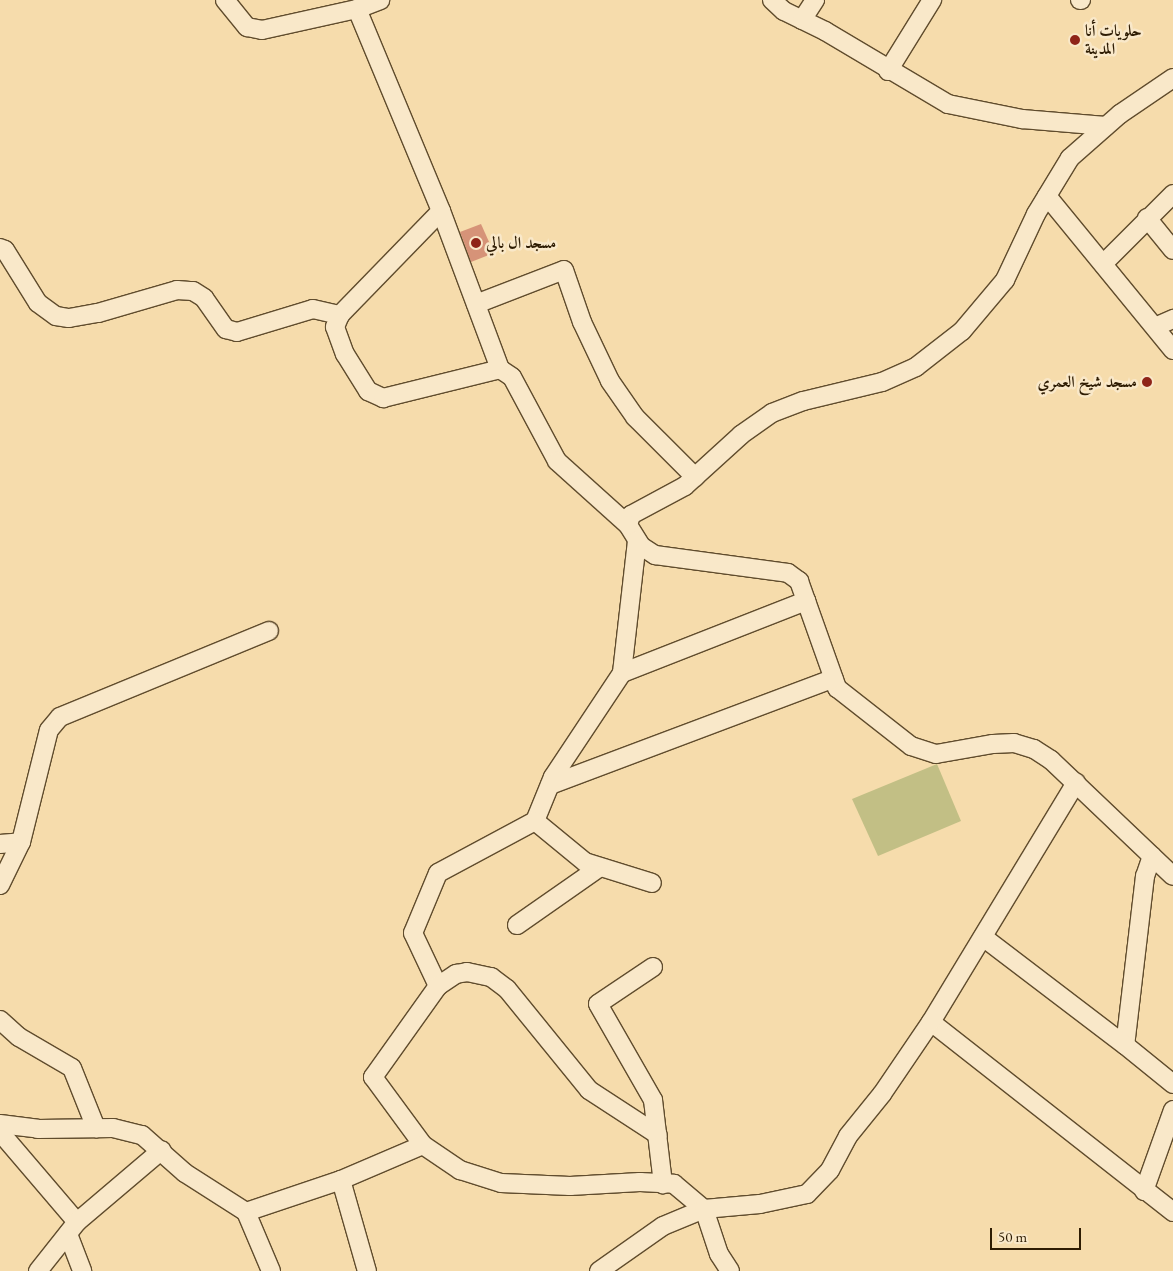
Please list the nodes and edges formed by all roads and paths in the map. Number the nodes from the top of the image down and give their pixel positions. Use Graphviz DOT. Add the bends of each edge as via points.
graph roads {
  1 [pos="225,0"];
  2 [pos="380,0"];
  3 [pos="772,0"];
  4 [pos="815,0"];
  5 [pos="932,0"];
  6 [pos="357,9"];
  7 [pos="802,20"];
  8 [pos="888,71"];
  9 [pos="1173,78"];
  10 [pos="1106,126"];
  11 [pos="1173,194"];
  12 [pos="1047,196"];
  13 [pos="441,211"];
  14 [pos="1147,218"];
  15 [pos="0,248"];
  16 [pos="1173,250"];
  17 [pos="1103,264"];
  18 [pos="476,304"];
  19 [pos="340,315"];
  20 [pos="1173,319"];
  21 [pos="1155,327"];
  22 [pos="1173,350"];
  23 [pos="500,369"];
  24 [pos="694,477"];
  25 [pos="632,533"];
  26 [pos="806,601"];
  27 [pos="269,631"];
  28 [pos="622,673"];
  29 [pos="834,678"];
  30 [pos="1076,783"];
  31 [pos="550,785"];
  32 [pos="535,821"];
  33 [pos="21,842"];
  34 [pos="0,844"];
  35 [pos="1152,856"];
  36 [pos="600,866"];
  37 [pos="1173,876"];
  38 [pos="652,883"];
  39 [pos="0,884"];
  40 [pos="517,926"];
  41 [pos="983,937"];
  42 [pos="653,967"];
  43 [pos="438,986"];
  44 [pos="0,1020"];
  45 [pos="931,1022"];
  46 [pos="1125,1045"];
  47 [pos="1173,1084"];
  48 [pos="1173,1110"];
  49 [pos="0,1124"];
  50 [pos="96,1128"];
  51 [pos="0,1132"];
  52 [pos="658,1135"];
  53 [pos="423,1145"];
  54 [pos="162,1150"];
  55 [pos="341,1180"];
  56 [pos="663,1184"];
  57 [pos="1144,1191"];
  58 [pos="704,1209"];
  59 [pos="246,1212"];
  60 [pos="1173,1212"];
  61 [pos="72,1228"];
  62 [pos="38,1271"];
  63 [pos="82,1271"];
  64 [pos="271,1271"];
  65 [pos="367,1271"];
  66 [pos="599,1271"];
  67 [pos="730,1271"];
  1 -- 6 [label="street" via="247,27 262,30"];
  2 -- 6 [label="street"];
  3 -- 7 [label="street"];
  4 -- 7 [label="street"];
  5 -- 8 [label="street"];
  6 -- 13 [label="street"];
  7 -- 8 [label="street"];
  8 -- 10 [label="street" via="956,106 1022,119"];
  9 -- 10 [label="street"];
  10 -- 12 [label="street" via="1070,158"];
  11 -- 14 [label="street"];
  12 -- 17 [label="street"];
  12 -- 24 [label="street" via="1005,280 962,331 916,367 882,382 772,412 741,434"];
  13 -- 18 [label="street"];
  13 -- 19 [label="street"];
  14 -- 16 [label="street"];
  14 -- 17 [label="street"];
  15 -- 19 [label="street" via="5,250 38,303 56,316 69,318 98,313 177,290 193,291 204,298 226,329 237,332 313,309"];
  17 -- 21 [label="street"];
  18 -- 23 [label="street"];
  18 -- 24 [label="street" via="564,270 582,322 610,381 634,417"];
  19 -- 23 [label="street" via="335,327 345,354 368,391 383,398"];
  20 -- 21 [label="street"];
  21 -- 22 [label="street"];
  23 -- 25 [label="street" via="512,377 557,461"];
  24 -- 25 [label="street" via="685,486 631,515"];
  25 -- 26 [label="street" via="655,555 788,573 799,581"];
  25 -- 28 [label="street"];
  26 -- 28 [label="street"];
  26 -- 29 [label="street"];
  27 -- 33 [label="street" via="60,717 49,730 44,744"];
  28 -- 31 [label="street"];
  29 -- 30 [label="street" via="837,688 921,751 954,753 1014,743 1034,749"];
  29 -- 31 [label="street"];
  30 -- 35 [label="street"];
  30 -- 41 [label="street"];
  31 -- 32 [label="street"];
  32 -- 36 [label="street" via="585,862"];
  32 -- 43 [label="street" via="438,874 413,933"];
  33 -- 34 [label="street"];
  33 -- 39 [label="street"];
  35 -- 37 [label="street"];
  35 -- 46 [label="street" via="1145,876"];
  36 -- 38 [label="street"];
  36 -- 40 [label="street"];
  41 -- 45 [label="street"];
  41 -- 46 [label="street"];
  42 -- 52 [label="street" via="598,1004 654,1100"];
  43 -- 52 [label="street" via="456,974 468,972 492,977 507,989 589,1090"];
  43 -- 53 [label="street" via="373,1077"];
  44 -- 50 [label="street" via="20,1037 72,1068"];
  45 -- 57 [label="street"];
  45 -- 58 [label="street" via="882,1094 848,1136 830,1170 807,1194 760,1204"];
  46 -- 47 [label="street"];
  48 -- 57 [label="street"];
  49 -- 50 [label="street" via="38,1129"];
  50 -- 54 [label="street" via="142,1135"];
  51 -- 61 [label="street"];
  52 -- 56 [label="street"];
  53 -- 55 [label="street"];
  53 -- 56 [label="street" via="460,1170 501,1182 570,1186"];
  54 -- 59 [label="street" via="185,1173"];
  54 -- 61 [label="street"];
  55 -- 59 [label="street"];
  55 -- 65 [label="street"];
  56 -- 58 [label="street" via="674,1184"];
  57 -- 60 [label="street"];
  58 -- 66 [label="street" via="663,1226"];
  58 -- 67 [label="street" via="719,1254"];
  59 -- 64 [label="street"];
  61 -- 62 [label="street"];
  61 -- 63 [label="street"];
}
